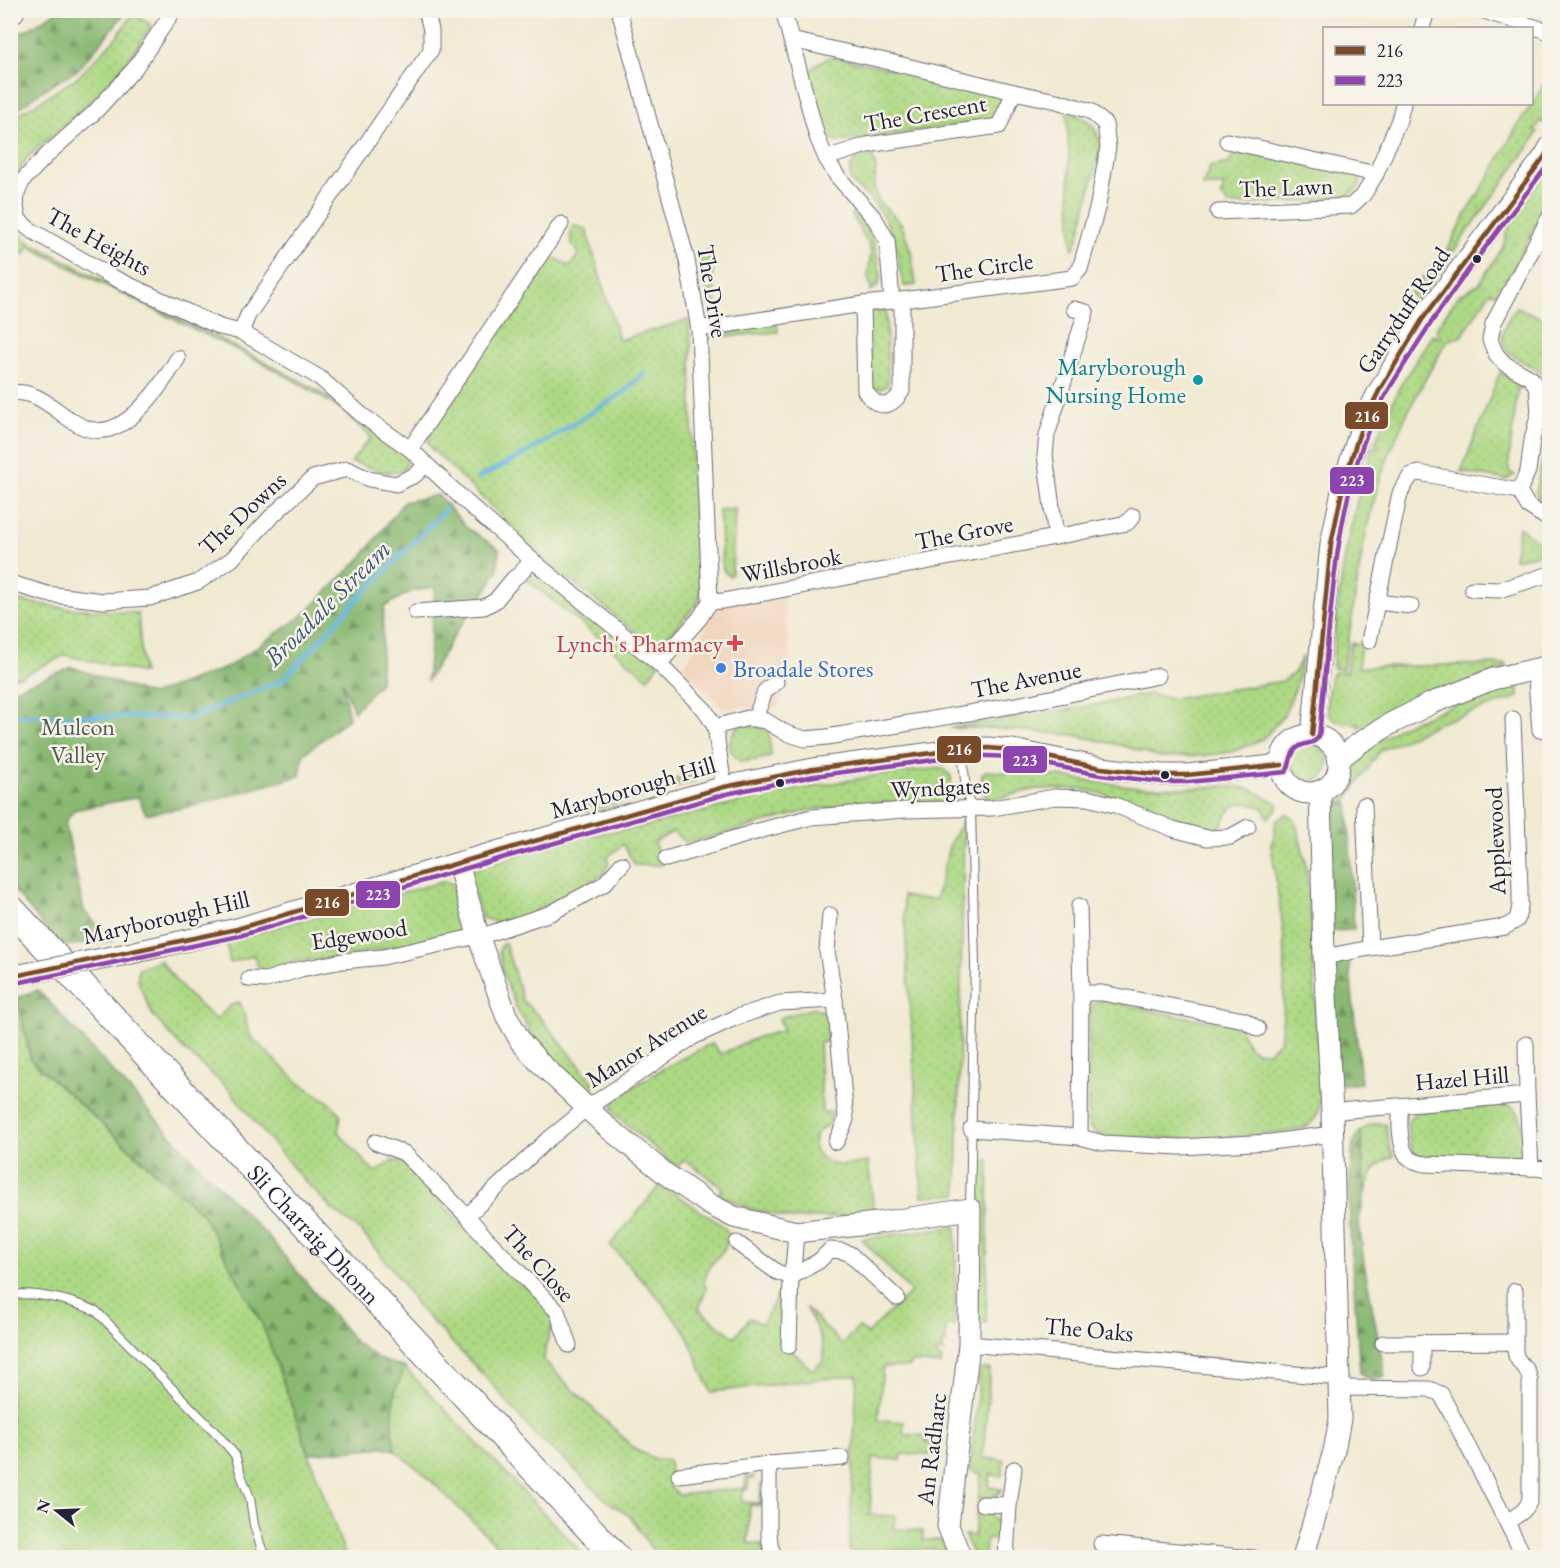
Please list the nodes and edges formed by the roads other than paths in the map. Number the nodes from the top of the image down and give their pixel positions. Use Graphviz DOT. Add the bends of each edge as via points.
graph roads {
  1 [pos="174,10"];
  2 [pos="426,10"];
  3 [pos="619,10"];
  4 [pos="783,10"];
  5 [pos="1427,10"];
  6 [pos="1481,10"];
  7 [pos="1422,27"];
  8 [pos="1550,32"];
  9 [pos="791,40"];
  10 [pos="1014,92"];
  11 [pos="1403,105"];
  12 [pos="1227,141"];
  13 [pos="1550,147"];
  14 [pos="826,158"];
  15 [pos="1376,174"];
  16 [pos="1218,212"];
  17 [pos="1550,216"];
  18 [pos="561,224"];
  19 [pos="1071,278"];
  20 [pos="897,301"];
  21 [pos="863,304"];
  22 [pos="1074,309"];
  23 [pos="699,329"];
  24 [pos="241,332"];
  25 [pos="178,358"];
  26 [pos="10,393"];
  27 [pos="1544,412"];
  28 [pos="410,449"];
  29 [pos="426,465"];
  30 [pos="1519,491"];
  31 [pos="1133,516"];
  32 [pos="1550,520"];
  33 [pos="1056,537"];
  34 [pos="532,560"];
  35 [pos="880,571"];
  36 [pos="1550,574"];
  37 [pos="10,583"];
  38 [pos="1472,589"];
  39 [pos="710,595"];
  40 [pos="1377,602"];
  41 [pos="1411,606"];
  42 [pos="416,612"];
  43 [pos="1369,641"];
  44 [pos="653,659"];
  45 [pos="1542,668"];
  46 [pos="1158,676"];
  47 [pos="776,682"];
  48 [pos="755,719"];
  49 [pos="1513,719"];
  50 [pos="715,727"];
  51 [pos="1539,730"];
  52 [pos="1312,735"];
  53 [pos="962,749"];
  54 [pos="1339,759"];
  55 [pos="1282,765"];
  56 [pos="724,787"];
  57 [pos="1320,791"];
  58 [pos="1364,805"];
  59 [pos="971,810"];
  60 [pos="1248,827"];
  61 [pos="666,859"];
  62 [pos="458,863"];
  63 [pos="622,864"];
  64 [pos="1079,906"];
  65 [pos="10,908"];
  66 [pos="830,915"];
  67 [pos="478,935"];
  68 [pos="1370,948"];
  69 [pos="1324,957"];
  70 [pos="10,977"];
  71 [pos="249,979"];
  72 [pos="1081,993"];
  73 [pos="835,1000"];
  74 [pos="1258,1029"];
  75 [pos="1526,1044"];
  76 [pos="1527,1095"];
  77 [pos="1401,1106"];
  78 [pos="587,1108"];
  79 [pos="1332,1112"];
  80 [pos="971,1129"];
  81 [pos="1332,1134"];
  82 [pos="1080,1137"];
  83 [pos="375,1142"];
  84 [pos="836,1142"];
  85 [pos="1531,1167"];
  86 [pos="1550,1169"];
  87 [pos="970,1209"];
  88 [pos="467,1216"];
  89 [pos="796,1232"];
  90 [pos="737,1242"];
  91 [pos="791,1277"];
  92 [pos="1515,1291"];
  93 [pos="10,1295"];
  94 [pos="897,1298"];
  95 [pos="1383,1342"];
  96 [pos="1422,1342"];
  97 [pos="1515,1342"];
  98 [pos="969,1344"];
  99 [pos="569,1345"];
  100 [pos="789,1346"];
  101 [pos="1422,1368"];
  102 [pos="1340,1383"];
  103 [pos="842,1458"];
  104 [pos="769,1464"];
  105 [pos="1014,1469"];
  106 [pos="679,1475"];
  107 [pos="983,1504"];
  108 [pos="1009,1505"];
  109 [pos="1507,1521"];
  110 [pos="1101,1544"];
  111 [pos="262,1550"];
  112 [pos="1172,1554"];
  113 [pos="256,1557"];
  114 [pos="270,1557"];
  115 [pos="617,1557"];
  116 [pos="776,1557"];
  117 [pos="961,1557"];
  118 [pos="1006,1557"];
  119 [pos="1234,1557"];
  120 [pos="1254,1557"];
  121 [pos="1303,1557"];
  122 [pos="1526,1557"];
  1 -- 24 [label="street, The Heights" via="135,68 23,180 16,208 19,220 29,229 112,277 220,327"];
  2 -- 24 [label="street" via="431,50 247,317"];
  3 -- 23 [label="street, The Drive" via="687,260"];
  4 -- 9 [label="street"];
  5 -- 7 [label="street"];
  6 -- 8 [label="street"];
  9 -- 10 [label="street, The Crescent"];
  9 -- 14 [label="street"];
  10 -- 14 [label="street, The Crescent" via="999,126 867,146"];
  10 -- 19 [label="street, The Crescent" via="1090,111 1105,124 1108,147 1098,205 1080,268"];
  11 -- 15 [label="street, The Lawn"];
  12 -- 15 [label="street, The Lawn"];
  13 -- 52 [label="street, Garryduff Road" via="1422,320 1362,425 1331,543"];
  14 -- 20 [label="street" via="887,240"];
  15 -- 16 [label="street, The Lawn" via="1351,206"];
  17 -- 27 [label="street" via="1493,324 1490,340 1505,364 1531,378"];
  18 -- 28 [label="street"];
  19 -- 20 [label="street, The Circle"];
  20 -- 21 [label="street, The Circle"];
  20 -- 21 [label="street" via="902,392 895,402 884,406 871,401 865,391"];
  21 -- 23 [label="street, The Circle"];
  22 -- 33 [label="street" via="1086,312 1047,435 1045,455"];
  23 -- 39 [label="street, The Drive"];
  24 -- 28 [label="street, The Heights" via="320,378 363,416"];
  25 -- 26 [label="street" via="134,416 108,430 82,427 32,394"];
  27 -- 30 [label="street"];
  28 -- 29 [label="street, The Heights"];
  29 -- 34 [label="street, The Heights"];
  29 -- 37 [label="street, The Downs" via="396,484 369,479 347,469 313,478 231,559 198,582 150,598 103,601 47,594"];
  30 -- 32 [label="street" via="1528,506"];
  30 -- 40 [label="street" via="1419,473 1411,475 1400,493"];
  31 -- 33 [label="street, The Grove" via="1127,523"];
  33 -- 35 [label="street, The Grove"];
  34 -- 42 [label="street" via="495,601 484,607"];
  34 -- 44 [label="street, The Heights"];
  35 -- 39 [label="street, Willsbrook" via="723,602"];
  36 -- 38 [label="street" via="1499,590"];
  39 -- 44 [label="street" via="699,619"];
  40 -- 41 [label="street"];
  40 -- 43 [label="street"];
  44 -- 50 [label="street, The Heights" via="705,710"];
  45 -- 51 [label="street"];
  45 -- 54 [label="street" via="1493,679 1432,703 1360,742"];
  46 -- 48 [label="street, The Avenue" via="827,737 805,739"];
  47 -- 48 [label="street" via="765,691"];
  48 -- 50 [label="street"];
  49 -- 68 [label="street, Applewood" via="1520,888 1516,920 1505,927"];
  50 -- 56 [label="street"];
  52 -- 54 [label="street" via="1330,742"];
  52 -- 55 [label="street" via="1302,736 1287,747"];
  53 -- 55 [label="street, Maryborough Hill" via="1012,750 1101,768 1163,775"];
  53 -- 56 [label="street, Maryborough Hill"];
  53 -- 59 [label="lane"];
  54 -- 57 [label="street" via="1335,779"];
  55 -- 57 [label="street" via="1287,782 1294,788 1302,792"];
  56 -- 62 [label="street, Maryborough Hill"];
  57 -- 69 [label="street"];
  58 -- 68 [label="street"];
  59 -- 60 [label="street, Wyndgates" via="1055,797 1087,798 1207,838 1230,837"];
  59 -- 61 [label="street, Wyndgates" via="812,817"];
  59 -- 80 [label="lane" via="975,965"];
  62 -- 67 [label="street"];
  62 -- 70 [label="street, Maryborough Hill, bridge" via="237,929"];
  63 -- 67 [label="street, Edgewood" via="604,884 551,913"];
  64 -- 72 [label="street"];
  65 -- 115 [label="highway, Sli Charraig Dhonn"];
  66 -- 73 [label="street" via="827,951"];
  67 -- 71 [label="street, Edgewood" via="383,957 302,969 266,980"];
  67 -- 78 [label="street" via="506,1015 521,1042"];
  68 -- 69 [label="street, Applewood"];
  69 -- 79 [label="street"];
  72 -- 74 [label="street" via="1102,993 1244,1020"];
  72 -- 82 [label="street"];
  73 -- 78 [label="street, Manor Avenue" via="780,1003 737,1017 693,1037"];
  73 -- 84 [label="street" via="846,1120"];
  75 -- 76 [label="street, Hazel Hill"];
  76 -- 77 [label="street, Hazel Hill"];
  76 -- 85 [label="street, Hazel Hill"];
  77 -- 79 [label="street, Hazel Hill"];
  77 -- 85 [label="street, Hazel Hill" via="1403,1147 1414,1161"];
  78 -- 88 [label="street"];
  78 -- 89 [label="street" via="667,1175 709,1204 734,1217"];
  79 -- 81 [label="street"];
  80 -- 82 [label="street"];
  80 -- 87 [label="lane"];
  81 -- 82 [label="street" via="1180,1147 1103,1143"];
  81 -- 102 [label="street"];
  83 -- 88 [label="street, The Close" via="404,1153"];
  85 -- 86 [label="street, Hazel Hill"];
  87 -- 89 [label="street"];
  87 -- 98 [label="street"];
  88 -- 99 [label="street, The Close" via="557,1311"];
  89 -- 91 [label="street"];
  90 -- 91 [label="street" via="777,1272"];
  91 -- 94 [label="street" via="830,1250 842,1251"];
  91 -- 100 [label="street"];
  92 -- 97 [label="street"];
  93 -- 111 [label="lane" via="25,1293 54,1298 96,1311 235,1455"];
  95 -- 96 [label="street"];
  96 -- 97 [label="street"];
  96 -- 101 [label="street"];
  97 -- 109 [label="street" via="1515,1355 1530,1380 1530,1498 1529,1505"];
  98 -- 102 [label="street, The Oaks"];
  98 -- 117 [label="street, An Radharc" via="948,1526"];
  102 -- 109 [label="street, The Oaks" via="1429,1389 1441,1394"];
  102 -- 121 [label="street" via="1340,1419 1334,1451"];
  103 -- 104 [label="street"];
  104 -- 106 [label="street"];
  104 -- 116 [label="street" via="771,1548"];
  105 -- 108 [label="street"];
  107 -- 108 [label="street"];
  108 -- 118 [label="street"];
  109 -- 122 [label="street"];
  110 -- 112 [label="street"];
  111 -- 113 [label="lane"];
  111 -- 114 [label="lane"];
  112 -- 119 [label="street"];
  119 -- 120 [label="street"];
}
